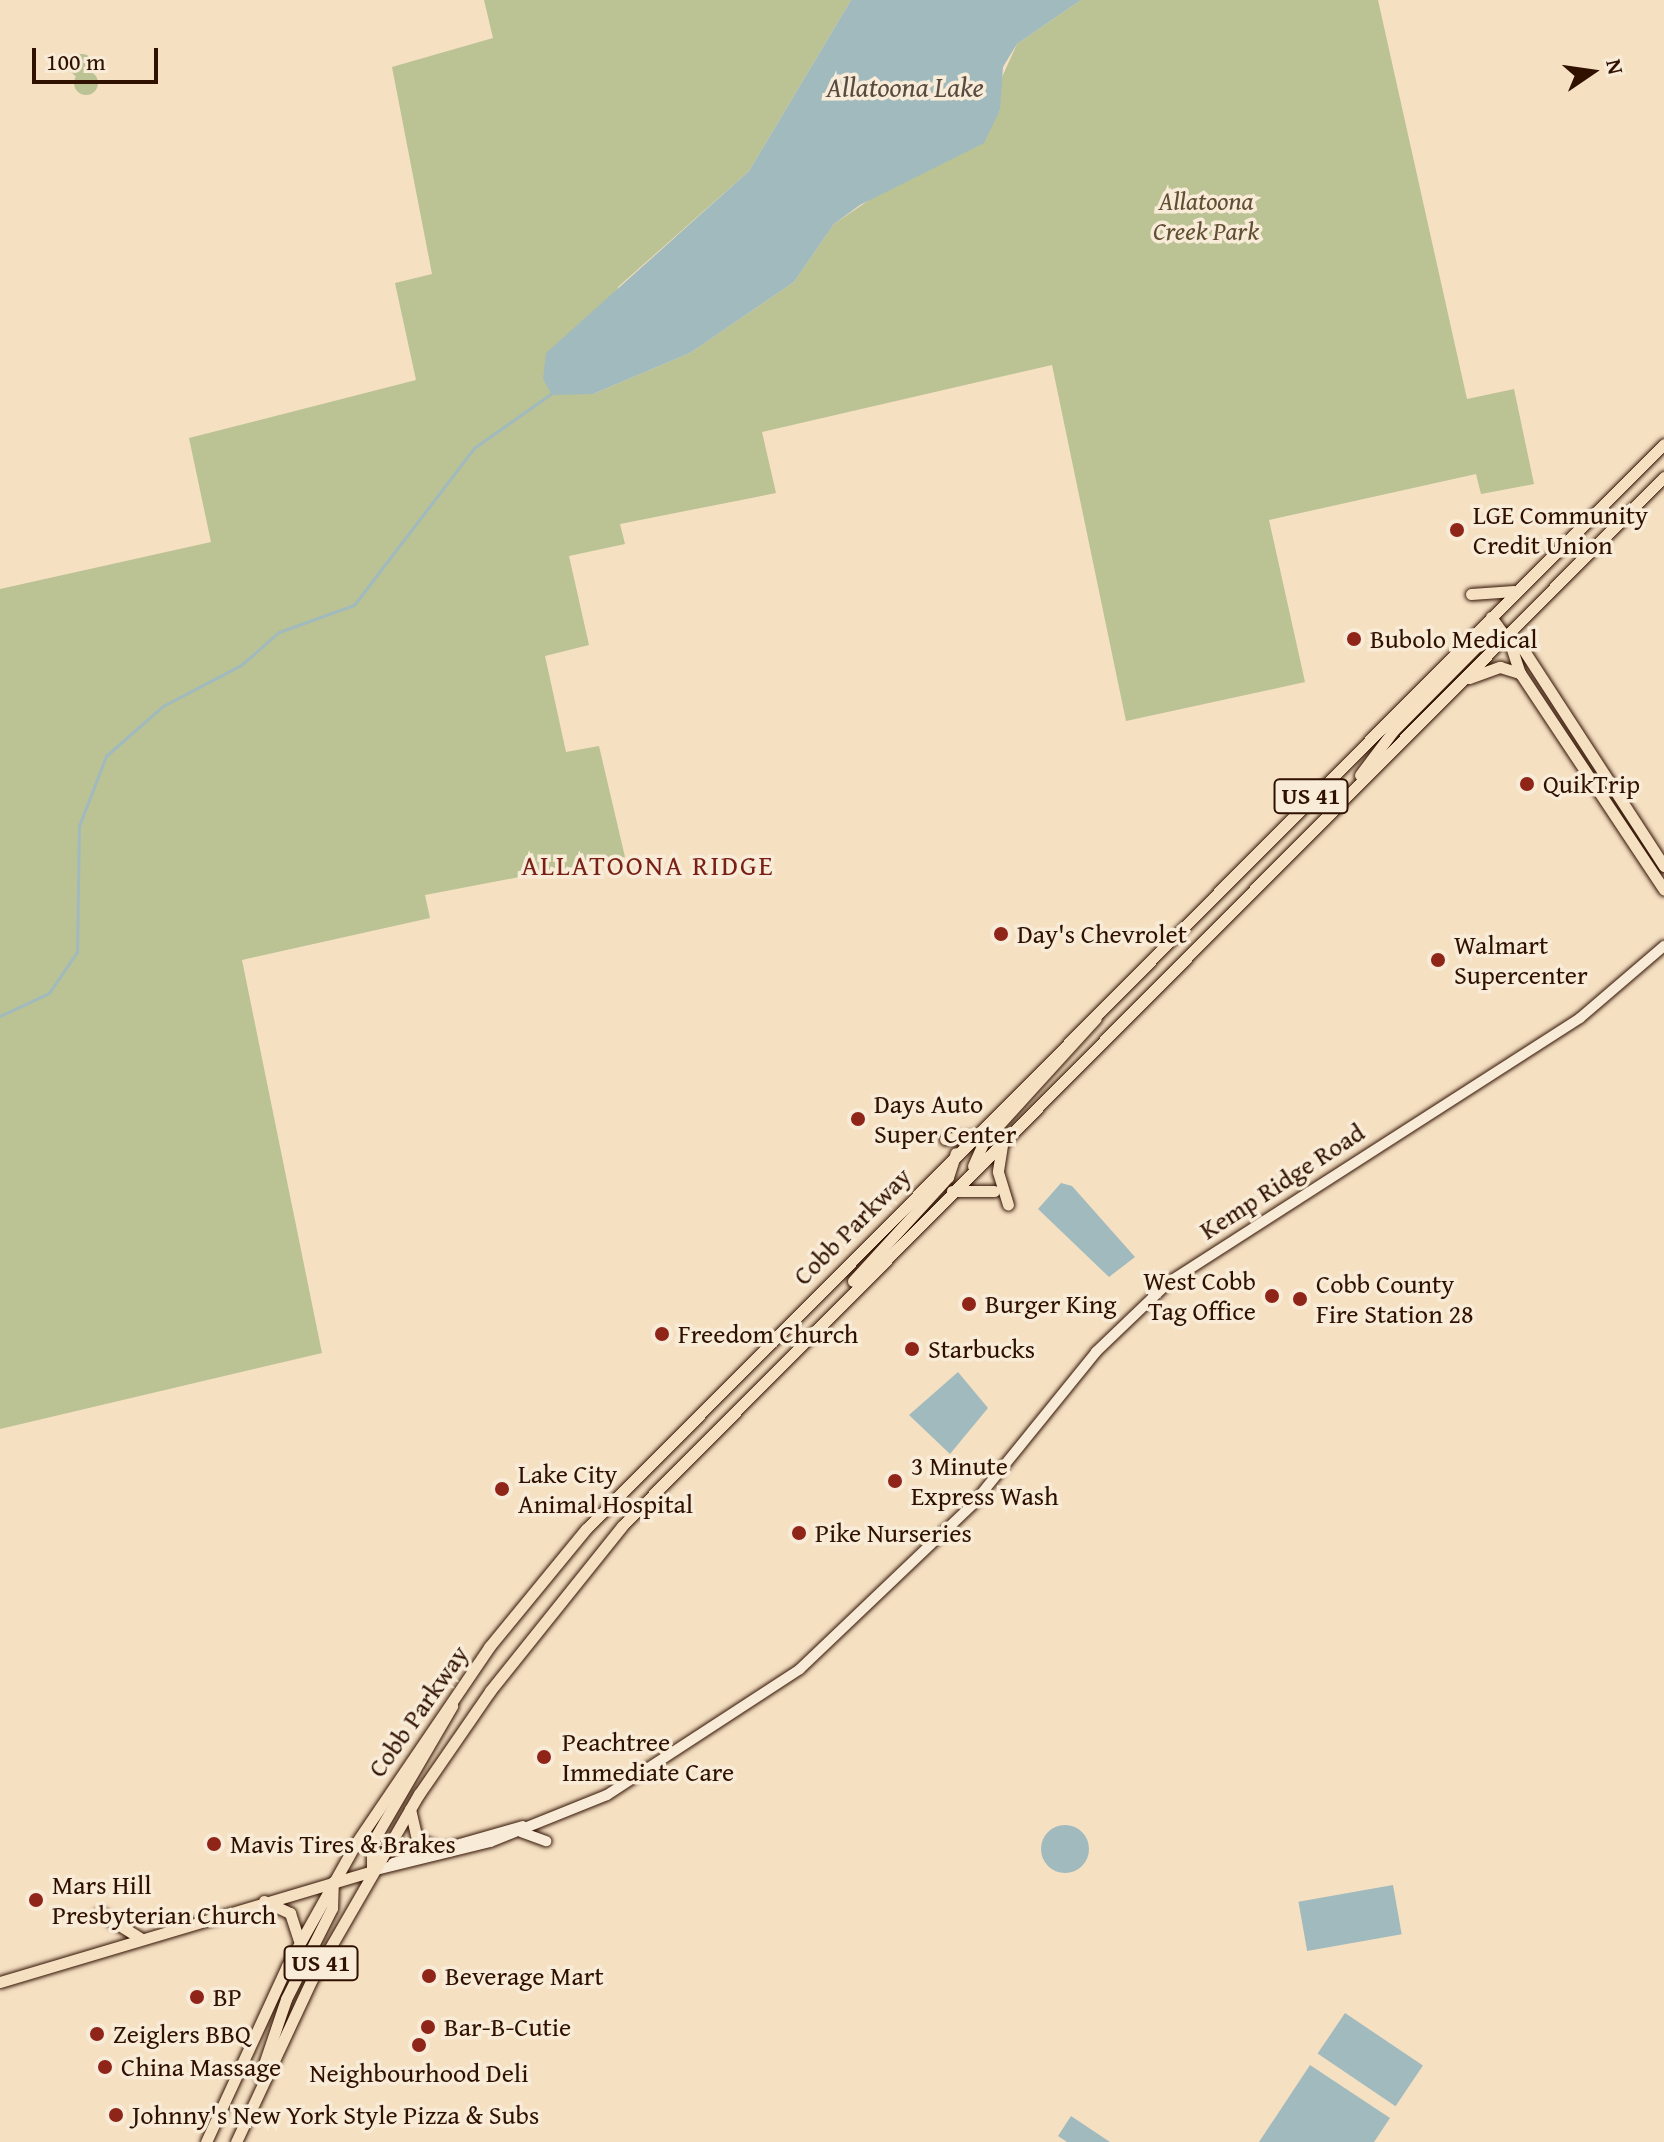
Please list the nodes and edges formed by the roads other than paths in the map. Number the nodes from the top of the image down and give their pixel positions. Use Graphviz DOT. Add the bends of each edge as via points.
graph roads {
  1 [pos="1664,444"];
  2 [pos="1664,477"];
  3 [pos="1518,589"];
  4 [pos="1471,594"];
  5 [pos="1501,631"];
  6 [pos="1520,673"];
  7 [pos="1453,690"];
  8 [pos="1356,785"];
  9 [pos="1664,866"];
  10 [pos="1664,890"];
  11 [pos="1664,946"];
  12 [pos="1098,1010"];
  13 [pos="972,1136"];
  14 [pos="1003,1137"];
  15 [pos="945,1139"];
  16 [pos="956,1152"];
  17 [pos="972,1168"];
  18 [pos="994,1191"];
  19 [pos="948,1193"];
  20 [pos="1008,1204"];
  21 [pos="843,1299"];
  22 [pos="458,1690"];
  23 [pos="410,1809"];
  24 [pos="541,1823"];
  25 [pos="521,1832"];
  26 [pos="546,1841"];
  27 [pos="439,1848"];
  28 [pos="372,1871"];
  29 [pos="333,1881"];
  30 [pos="263,1901"];
  31 [pos="100,1913"];
  32 [pos="141,1938"];
  33 [pos="299,1944"];
  34 [pos="0,1982"];
  35 [pos="254,2102"];
  36 [pos="206,2142"];
  37 [pos="236,2142"];
  1 -- 3 [label="main road, Cobb Parkway / US 41"];
  2 -- 5 [label="main road, Cobb Parkway / US 41"];
  3 -- 4 [label="main road"];
  3 -- 5 [label="main road, Cobb Parkway / US 41"];
  5 -- 6 [label="main road"];
  5 -- 7 [label="main road, Cobb Parkway / US 41"];
  5 -- 8 [label="main road" via="1393,731"];
  5 -- 9 [label="main road" via="1523,649"];
  5 -- 12 [label="main road, Cobb Parkway / US 41"];
  6 -- 7 [label="main road" via="1487,668"];
  6 -- 10 [label="main road"];
  7 -- 8 [label="main road, Cobb Parkway / US 41"];
  8 -- 14 [label="main road, Cobb Parkway / US 41"];
  11 -- 24 [label="street, Kemp Ridge Road" via="1580,1018 1169,1282 1096,1352 937,1540 800,1669 655,1769"];
  12 -- 13 [label="main road, Cobb Parkway / US 41"];
  12 -- 17 [label="main road" via="1065,1059 984,1141"];
  13 -- 15 [label="main road"];
  13 -- 16 [label="main road, Cobb Parkway / US 41"];
  14 -- 17 [label="main road, Cobb Parkway / US 41"];
  14 -- 20 [label="main road" via="998,1172"];
  16 -- 21 [label="main road" via="948,1177 887,1237"];
  16 -- 22 [label="main road, Cobb Parkway / US 41" via="634,1477"];
  17 -- 19 [label="main road, Cobb Parkway / US 41"];
  18 -- 19 [label="main road"];
  19 -- 21 [label="main road, Cobb Parkway / US 41"];
  21 -- 23 [label="main road, Cobb Parkway / US 41" via="622,1526 490,1691"];
  22 -- 28 [label="main road" via="372,1843"];
  22 -- 29 [label="main road, Cobb Parkway / US 41"];
  23 -- 27 [label="main road" via="414,1834"];
  23 -- 28 [label="main road, Cobb Parkway / US 41"];
  24 -- 25 [label="street"];
  24 -- 27 [label="street"];
  25 -- 26 [label="street"];
  25 -- 28 [label="street"];
  27 -- 28 [label="street"];
  28 -- 29 [label="main road"];
  28 -- 35 [label="main road, Cobb Parkway / US 41"];
  29 -- 30 [label="main road"];
  29 -- 33 [label="main road, Cobb Parkway / US 41"];
  29 -- 35 [label="main road" via="332,1908 277,2020"];
  30 -- 32 [label="main road"];
  30 -- 33 [label="main road" via="290,1913"];
  31 -- 32 [label="main road"];
  32 -- 34 [label="main road"];
  33 -- 36 [label="main road, Cobb Parkway / US 41"];
  35 -- 37 [label="main road, Cobb Parkway / US 41"];
}
